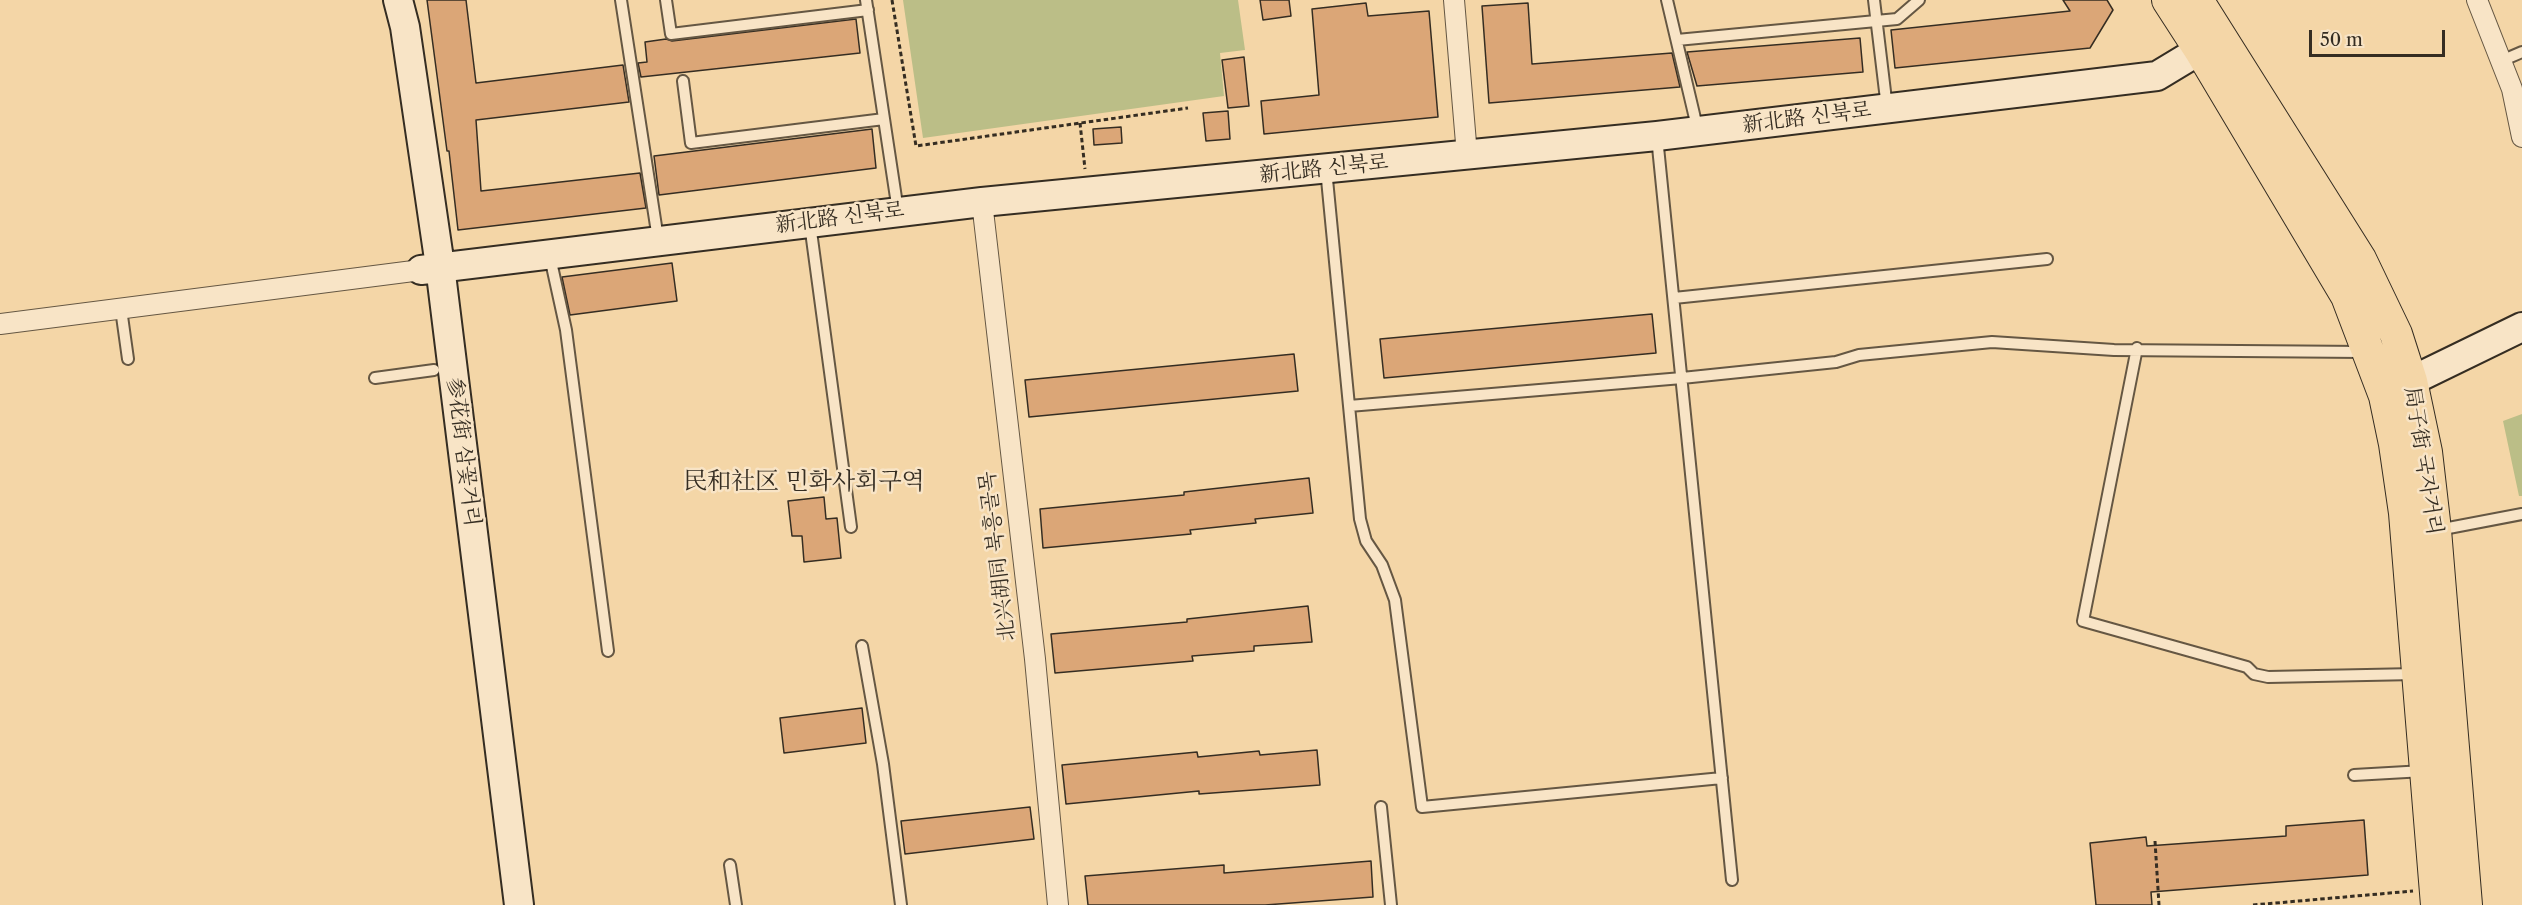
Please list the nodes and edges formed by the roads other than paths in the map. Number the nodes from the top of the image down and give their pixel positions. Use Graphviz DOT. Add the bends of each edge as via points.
graph roads {
  1 [pos="381,0"];
  2 [pos="398,0"];
  3 [pos="621,0"];
  4 [pos="666,0"];
  5 [pos="1454,0"];
  6 [pos="1667,0"];
  7 [pos="1874,0"];
  8 [pos="1919,0"];
  9 [pos="2168,0"];
  10 [pos="2197,0"];
  11 [pos="2477,0"];
  12 [pos="867,5"];
  13 [pos="1877,21"];
  14 [pos="1677,40"];
  15 [pos="2211,45"];
  16 [pos="2522,52"];
  17 [pos="2501,60"];
  18 [pos="683,81"];
  19 [pos="1887,108"];
  20 [pos="884,119"];
  21 [pos="1698,131"];
  22 [pos="1657,136"];
  23 [pos="2522,137"];
  24 [pos="1467,155"];
  25 [pos="1326,168"];
  26 [pos="982,202"];
  27 [pos="898,212"];
  28 [pos="810,222"];
  29 [pos="658,240"];
  30 [pos="549,252"];
  31 [pos="2047,260"];
  32 [pos="430,268"];
  33 [pos="1674,298"];
  34 [pos="121,309"];
  35 [pos="0,324"];
  36 [pos="2522,327"];
  37 [pos="2136,348"];
  38 [pos="2369,352"];
  39 [pos="128,359"];
  40 [pos="434,370"];
  41 [pos="375,378"];
  42 [pos="1682,378"];
  43 [pos="2398,389"];
  44 [pos="1348,406"];
  45 [pos="2522,514"];
  46 [pos="851,527"];
  47 [pos="2435,530"];
  48 [pos="862,646"];
  49 [pos="608,651"];
  50 [pos="2420,674"];
  51 [pos="2427,771"];
  52 [pos="2354,775"];
  53 [pos="1722,778"];
  54 [pos="1381,807"];
  55 [pos="730,864"];
  56 [pos="1732,880"];
  57 [pos="2436,897"];
  58 [pos="500,905"];
  59 [pos="519,905"];
  60 [pos="736,905"];
  61 [pos="901,905"];
  62 [pos="1058,905"];
  63 [pos="1391,905"];
  64 [pos="2466,905"];
  1 -- 32 [label="street, 参花街 삼꽃거리"];
  2 -- 32 [label="street, 参花街 삼꽃거리" via="406,39"];
  3 -- 29 [label="lane"];
  4 -- 12 [label="lane" via="671,34"];
  5 -- 24 [label="street"];
  6 -- 14 [label="lane"];
  7 -- 13 [label="lane"];
  8 -- 13 [label="lane" via="1898,19"];
  9 -- 15 [label="main road, 局子街 국자거리"];
  10 -- 15 [label="main road, 局子街 국자거리"];
  11 -- 17 [label="street"];
  12 -- 20 [label="lane"];
  13 -- 14 [label="lane"];
  13 -- 19 [label="lane"];
  14 -- 21 [label="lane"];
  15 -- 19 [label="street, 新北路 신북로" via="2157,76"];
  15 -- 38 [label="main road, 局子街 국자거리" via="2347,296"];
  15 -- 43 [label="main road, 局子街 국자거리" via="2360,259 2396,334"];
  16 -- 17 [label="lane"];
  17 -- 23 [label="street"];
  18 -- 20 [label="lane" via="691,142"];
  19 -- 21 [label="street, 新北路 신북로"];
  20 -- 27 [label="lane"];
  21 -- 22 [label="street, 新北路 신북로"];
  22 -- 24 [label="street, 新北路 신북로"];
  22 -- 33 [label="lane"];
  24 -- 25 [label="street, 新北路 신북로"];
  25 -- 26 [label="street, 新北路 신북로"];
  25 -- 44 [label="lane"];
  26 -- 27 [label="street, 新北路 신북로"];
  26 -- 62 [label="street, 北兴胡同 북흥골목" via="1035,660"];
  27 -- 28 [label="street, 新北路 신북로"];
  28 -- 29 [label="street, 新北路 신북로"];
  28 -- 46 [label="lane"];
  29 -- 30 [label="street, 新北路 신북로"];
  30 -- 32 [label="street, 新北路 신북로"];
  30 -- 49 [label="lane" via="566,330"];
  31 -- 33 [label="lane"];
  32 -- 34 [label="street"];
  32 -- 40 [label="street, 参花街 삼꽃거리"];
  32 -- 59 [label="street, 参花街 삼꽃거리"];
  33 -- 42 [label="lane"];
  34 -- 35 [label="street"];
  34 -- 39 [label="lane"];
  36 -- 43 [label="street"];
  37 -- 38 [label="lane"];
  37 -- 42 [label="lane" via="1992,342"];
  37 -- 50 [label="lane" via="2083,621 2247,667 2254,674 2268,677"];
  38 -- 43 [label="main road, 局子街 국자거리"];
  40 -- 41 [label="lane"];
  40 -- 58 [label="street, 参花街 삼꽃거리"];
  42 -- 44 [label="lane"];
  42 -- 53 [label="lane"];
  43 -- 47 [label="main road, 局子街 국자거리" via="2426,452"];
  43 -- 50 [label="main road, 局子街 국자거리" via="2396,444"];
  44 -- 53 [label="lane" via="1359,519 1366,541 1383,565 1395,600 1422,807"];
  45 -- 47 [label="lane"];
  47 -- 64 [label="main road, 局子街 국자거리"];
  48 -- 61 [label="lane" via="883,764"];
  50 -- 51 [label="main road, 局子街 국자거리"];
  51 -- 52 [label="lane"];
  51 -- 57 [label="main road, 局子街 국자거리"];
  53 -- 56 [label="lane"];
  54 -- 63 [label="lane"];
  55 -- 60 [label="lane"];
}
